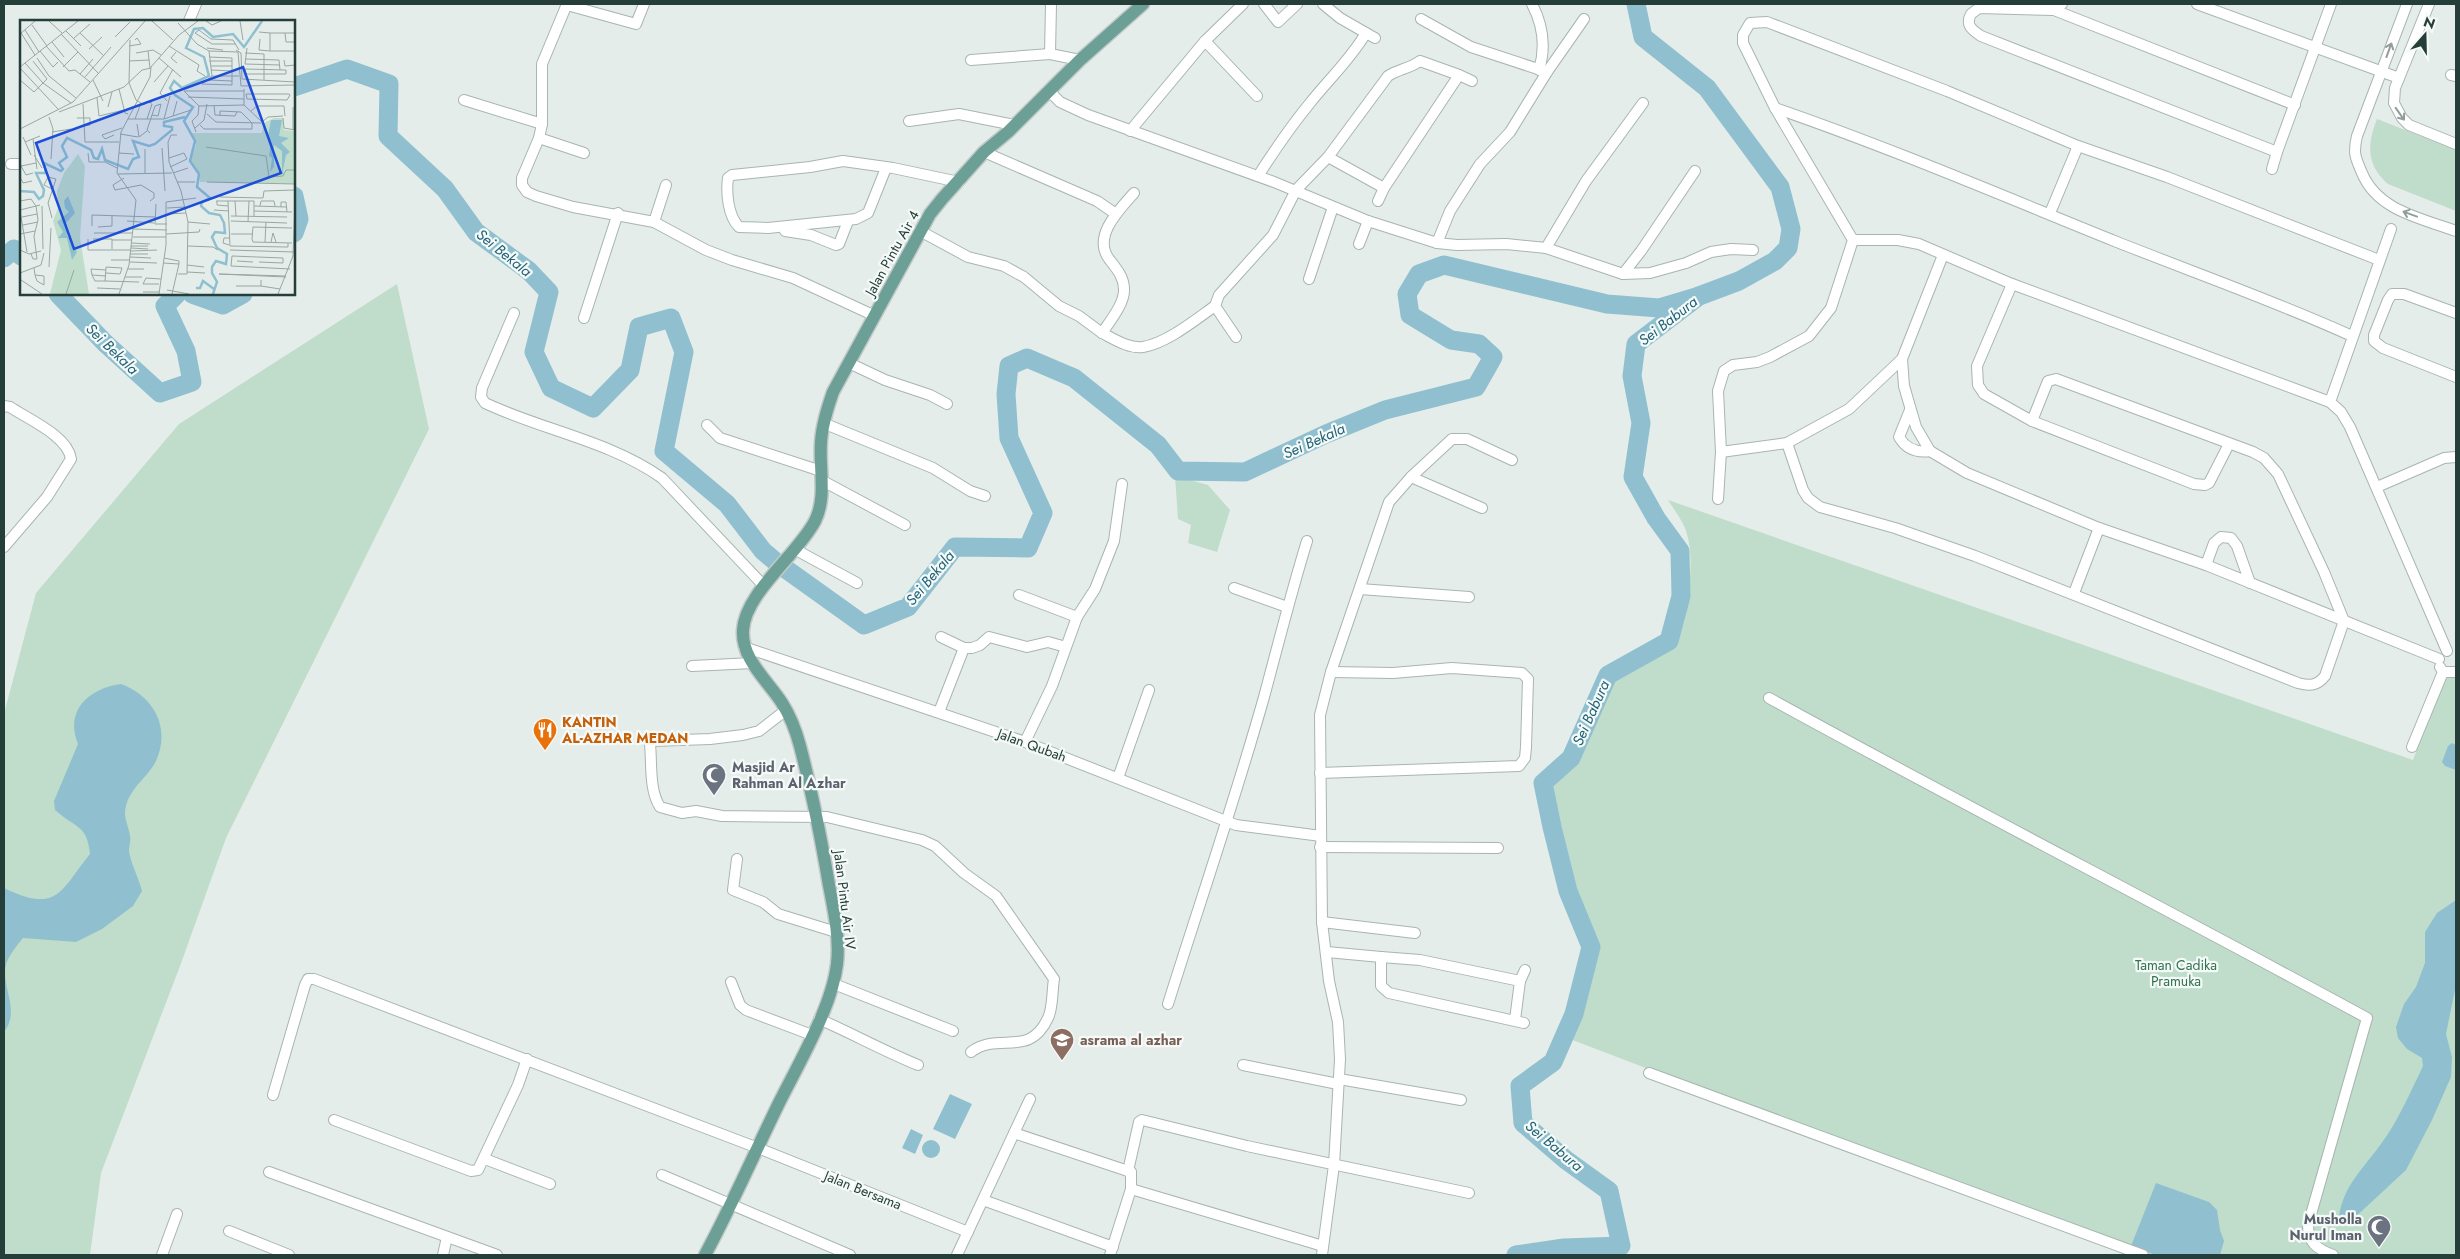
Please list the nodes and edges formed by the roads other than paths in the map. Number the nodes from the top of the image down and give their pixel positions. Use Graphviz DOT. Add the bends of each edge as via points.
graph roads {
  1 [pos="196,4"];
  2 [pos="567,4"];
  3 [pos="644,4"];
  4 [pos="1051,4"];
  5 [pos="1143,4"];
  6 [pos="1243,4"];
  7 [pos="1264,4"];
  8 [pos="1297,4"];
  9 [pos="1323,4"];
  10 [pos="1532,4"];
  11 [pos="2062,4"];
  12 [pos="2198,4"];
  13 [pos="2331,4"];
  14 [pos="2407,4"];
  15 [pos="2429,4"];
  16 [pos="2054,10"];
  17 [pos="1421,19"];
  18 [pos="1584,19"];
  19 [pos="189,20"];
  20 [pos="1205,41"];
  21 [pos="2315,46"];
  22 [pos="1050,54"];
  23 [pos="971,60"];
  24 [pos="1080,60"];
  25 [pos="1543,71"];
  26 [pos="2381,72"];
  27 [pos="1459,75"];
  28 [pos="2399,78"];
  29 [pos="1472,82"];
  30 [pos="1049,91"];
  31 [pos="1257,96"];
  32 [pos="464,100"];
  33 [pos="1643,103"];
  34 [pos="2295,105"];
  35 [pos="1775,108"];
  36 [pos="909,121"];
  37 [pos="542,124"];
  38 [pos="1014,126"];
  39 [pos="1130,131"];
  40 [pos="539,138"];
  41 [pos="2456,144"];
  42 [pos="2078,146"];
  43 [pos="984,152"];
  44 [pos="2277,152"];
  45 [pos="584,153"];
  46 [pos="1328,157"];
  47 [pos="886,168"];
  48 [pos="2272,169"];
  49 [pos="1695,171"];
  50 [pos="1258,176"];
  51 [pos="959,182"];
  52 [pos="666,185"];
  53 [pos="1384,188"];
  54 [pos="1296,190"];
  55 [pos="1134,193"];
  56 [pos="1378,201"];
  57 [pos="1333,206"];
  58 [pos="618,213"];
  59 [pos="1116,214"];
  60 [pos="2050,214"];
  61 [pos="848,221"];
  62 [pos="1368,221"];
  63 [pos="654,222"];
  64 [pos="768,228"];
  65 [pos="2391,229"];
  66 [pos="2456,231"];
  67 [pos="922,232"];
  68 [pos="1852,240"];
  69 [pos="1436,243"];
  70 [pos="1359,244"];
  71 [pos="1546,248"];
  72 [pos="1752,250"];
  73 [pos="1943,255"];
  74 [pos="2379,260"];
  75 [pos="1623,274"];
  76 [pos="1309,278"];
  77 [pos="2012,284"];
  78 [pos="1214,306"];
  79 [pos="514,313"];
  80 [pos="2456,313"];
  81 [pos="875,316"];
  82 [pos="584,318"];
  83 [pos="1102,333"];
  84 [pos="2352,336"];
  85 [pos="1236,337"];
  86 [pos="1902,359"];
  87 [pos="849,363"];
  88 [pos="2456,377"];
  89 [pos="2330,402"];
  90 [pos="947,404"];
  91 [pos="4,406"];
  92 [pos="1910,410"];
  93 [pos="2032,422"];
  94 [pos="823,423"];
  95 [pos="707,425"];
  96 [pos="1787,443"];
  97 [pos="2229,444"];
  98 [pos="1930,451"];
  99 [pos="1721,452"];
  100 [pos="2456,457"];
  101 [pos="1512,460"];
  102 [pos="821,476"];
  103 [pos="1411,477"];
  104 [pos="1122,484"];
  105 [pos="2377,487"];
  106 [pos="985,496"];
  107 [pos="1718,499"];
  108 [pos="1482,508"];
  109 [pos="905,524"];
  110 [pos="2099,528"];
  111 [pos="1307,541"];
  112 [pos="4,547"];
  113 [pos="794,551"];
  114 [pos="2206,565"];
  115 [pos="768,581"];
  116 [pos="857,583"];
  117 [pos="2250,583"];
  118 [pos="1234,588"];
  119 [pos="1360,589"];
  120 [pos="2074,593"];
  121 [pos="1019,595"];
  122 [pos="1469,597"];
  123 [pos="1286,607"];
  124 [pos="1077,617"];
  125 [pos="2344,620"];
  126 [pos="941,637"];
  127 [pos="744,647"];
  128 [pos="1066,647"];
  129 [pos="964,648"];
  130 [pos="2454,652"];
  131 [pos="2439,659"];
  132 [pos="753,663"];
  133 [pos="692,666"];
  134 [pos="1331,672"];
  135 [pos="2443,672"];
  136 [pos="2456,672"];
  137 [pos="1149,690"];
  138 [pos="1769,698"];
  139 [pos="786,710"];
  140 [pos="939,712"];
  141 [pos="1025,742"];
  142 [pos="2412,747"];
  143 [pos="1320,773"];
  144 [pos="1118,778"];
  145 [pos="818,816"];
  146 [pos="1225,821"];
  147 [pos="1320,841"];
  148 [pos="1498,848"];
  149 [pos="737,859"];
  150 [pos="1322,922"];
  151 [pos="836,932"];
  152 [pos="1416,933"];
  153 [pos="1327,952"];
  154 [pos="1381,957"];
  155 [pos="1525,970"];
  156 [pos="1520,981"];
  157 [pos="730,982"];
  158 [pos="834,984"];
  159 [pos="1168,1004"];
  160 [pos="819,1020"];
  161 [pos="953,1031"];
  162 [pos="812,1035"];
  163 [pos="970,1052"];
  164 [pos="527,1060"];
  165 [pos="918,1065"];
  166 [pos="1243,1065"];
  167 [pos="1649,1073"];
  168 [pos="1339,1082"];
  169 [pos="273,1094"];
  170 [pos="1030,1099"];
  171 [pos="1461,1100"];
  172 [pos="334,1120"];
  173 [pos="1014,1133"];
  174 [pos="758,1148"];
  175 [pos="485,1159"];
  176 [pos="1334,1165"];
  177 [pos="1128,1170"];
  178 [pos="269,1172"];
  179 [pos="662,1175"];
  180 [pos="550,1184"];
  181 [pos="1131,1189"];
  182 [pos="1469,1193"];
  183 [pos="983,1200"];
  184 [pos="732,1206"];
  185 [pos="177,1214"];
  186 [pos="229,1231"];
  187 [pos="968,1232"];
  188 [pos="447,1237"];
  189 [pos="1322,1251"];
  190 [pos="277,1253"];
  191 [pos="1112,1253"];
  192 [pos="162,1255"];
  193 [pos="289,1255"];
  194 [pos="443,1255"];
  195 [pos="497,1255"];
  196 [pos="705,1255"];
  197 [pos="850,1255"];
  198 [pos="957,1255"];
  199 [pos="2143,1255"];
  200 [pos="2333,1255"];
  1 -- 19 [label="street"];
  2 -- 3 [label="street" via="634,24 639,22"];
  2 -- 37 [label="street" via="542,64"];
  4 -- 22 [label="street"];
  5 -- 24 [label="main road, Jalan Pintu Air 4"];
  6 -- 20 [label="street"];
  7 -- 8 [label="street" via="1278,22"];
  9 -- 50 [label="street" via="1370,36 1311,102"];
  10 -- 25 [label="street" via="1543,40"];
  11 -- 16 [label="street"];
  12 -- 21 [label="street"];
  13 -- 21 [label="street"];
  26 -- 14 [label="street, one-way"];
  15 -- 28 [label="street"];
  16 -- 34 [label="street"];
  16 -- 44 [label="street" via="1980,8 1971,14 1969,25 1981,36"];
  17 -- 25 [label="street" via="1471,47"];
  18 -- 25 [label="street"];
  20 -- 31 [label="street"];
  20 -- 39 [label="street"];
  21 -- 26 [label="street"];
  21 -- 34 [label="street"];
  22 -- 23 [label="street"];
  22 -- 24 [label="street"];
  24 -- 30 [label="main road, Jalan Pintu Air 4"];
  25 -- 69 [label="street" via="1510,132 1475,172 1450,211"];
  26 -- 28 [label="street"];
  66 -- 26 [label="street, one-way" via="2398,210 2383,202 2367,185 2354,153 2357,136"];
  27 -- 29 [label="street"];
  27 -- 46 [label="street" via="1426,61 1396,70 1388,76"];
  27 -- 53 [label="street"];
  28 -- 41 [label="street, one-way" via="2394,103 2402,118"];
  30 -- 38 [label="main road, Jalan Pintu Air 4"];
  30 -- 39 [label="street" via="1060,102"];
  32 -- 37 [label="street"];
  33 -- 71 [label="street" via="1586,180"];
  34 -- 44 [label="street"];
  35 -- 42 [label="street" via="1743,43 1744,31 1750,22 1767,22 1947,91"];
  35 -- 60 [label="street" via="1864,138"];
  35 -- 68 [label="street"];
  36 -- 38 [label="street" via="959,114"];
  37 -- 40 [label="street"];
  38 -- 43 [label="main road, Jalan Pintu Air 4"];
  39 -- 50 [label="street"];
  40 -- 45 [label="street"];
  40 -- 58 [label="street" via="522,178 522,186 527,192 573,207"];
  42 -- 60 [label="street"];
  42 -- 74 [label="street"];
  43 -- 51 [label="main road, Jalan Pintu Air 4"];
  43 -- 59 [label="street" via="1097,201"];
  44 -- 48 [label="street"];
  46 -- 53 [label="street"];
  46 -- 54 [label="street"];
  47 -- 51 [label="street"];
  47 -- 61 [label="street" via="868,213"];
  47 -- 64 [label="street" via="843,161 810,168 732,175 728,178 727,193 736,224 739,227"];
  49 -- 75 [label="street"];
  50 -- 54 [label="street"];
  51 -- 67 [label="main road, Jalan Pintu Air 4" via="930,214"];
  52 -- 63 [label="street"];
  53 -- 56 [label="street"];
  54 -- 57 [label="street"];
  54 -- 78 [label="street" via="1273,235 1223,289"];
  55 -- 59 [label="street"];
  57 -- 62 [label="street"];
  57 -- 76 [label="street"];
  58 -- 63 [label="street"];
  58 -- 82 [label="street"];
  59 -- 83 [label="street" via="1108,225 1103,245 1121,273 1123,298"];
  60 -- 84 [label="street" via="2292,309"];
  61 -- 64 [label="street"];
  61 -- 64 [label="street" via="836,245 811,235"];
  62 -- 69 [label="street"];
  62 -- 70 [label="street"];
  63 -- 81 [label="street" via="706,250 793,278"];
  65 -- 74 [label="street"];
  67 -- 81 [label="main road, Jalan Pintu Air 4"];
  67 -- 83 [label="street" via="968,257 1004,266 1024,276 1060,306"];
  68 -- 73 [label="street" via="1909,241"];
  68 -- 99 [label="street" via="1831,308 1809,336 1770,357 1733,365 1724,371 1718,391"];
  69 -- 71 [label="street"];
  71 -- 75 [label="street"];
  72 -- 75 [label="street" via="1711,252 1650,273"];
  73 -- 77 [label="street"];
  73 -- 86 [label="street"];
  74 -- 84 [label="street"];
  77 -- 89 [label="street"];
  77 -- 93 [label="street" via="1977,366 1977,380 1988,398"];
  78 -- 83 [label="street" via="1183,329 1142,347 1124,344"];
  78 -- 85 [label="street"];
  79 -- 115 [label="street" via="482,388 481,397 485,404 650,469"];
  80 -- 88 [label="street" via="2404,294 2392,294 2374,341 2383,348"];
  81 -- 87 [label="main road, Jalan Pintu Air 4"];
  84 -- 89 [label="street"];
  86 -- 92 [label="street"];
  86 -- 96 [label="street" via="1849,409"];
  87 -- 90 [label="street"];
  87 -- 94 [label="main road, Jalan Pintu Air 4" via="833,392"];
  89 -- 105 [label="street" via="2346,419"];
  91 -- 112 [label="street" via="58,438 72,459 47,497"];
  92 -- 98 [label="street"];
  92 -- 98 [label="street" via="1899,437 1910,449"];
  93 -- 97 [label="street" via="2194,484 2205,485 2214,476"];
  93 -- 97 [label="street" via="2048,381 2056,379"];
  94 -- 102 [label="main road, Jalan Pintu Air 4"];
  94 -- 106 [label="street" via="933,468"];
  95 -- 102 [label="street" via="720,438"];
  96 -- 99 [label="street"];
  96 -- 120 [label="street" via="1802,490 1820,507 1895,528"];
  97 -- 125 [label="street" via="2264,458 2278,474"];
  98 -- 110 [label="street" via="1990,483"];
  99 -- 107 [label="street"];
  100 -- 105 [label="street" via="2438,460"];
  101 -- 103 [label="street" via="1466,439 1452,439"];
  102 -- 109 [label="street"];
  102 -- 113 [label="main road, Jalan Pintu Air 4" via="820,511 810,531"];
  103 -- 108 [label="street"];
  103 -- 119 [label="street" via="1389,502"];
  104 -- 124 [label="street" via="1114,541 1095,589"];
  105 -- 130 [label="street"];
  110 -- 114 [label="street"];
  110 -- 120 [label="street"];
  111 -- 123 [label="street"];
  113 -- 115 [label="main road, Jalan Pintu Air 4"];
  113 -- 116 [label="street"];
  114 -- 117 [label="street"];
  114 -- 117 [label="street" via="2217,540 2226,536 2232,538"];
  115 -- 127 [label="main road" via="745,619"];
  117 -- 125 [label="street"];
  118 -- 123 [label="street"];
  119 -- 122 [label="street"];
  119 -- 134 [label="street"];
  120 -- 125 [label="street" via="2307,685 2320,682 2325,676"];
  121 -- 124 [label="street"];
  123 -- 146 [label="street" via="1264,698"];
  124 -- 128 [label="street"];
  125 -- 131 [label="street"];
  126 -- 129 [label="street"];
  127 -- 132 [label="main road, Jalan Pintu Air IV"];
  127 -- 140 [label="street, Jalan Qubah"];
  128 -- 129 [label="street" via="1048,642 1018,645 990,637 980,646"];
  128 -- 141 [label="street" via="1052,686"];
  129 -- 140 [label="street"];
  130 -- 131 [label="street"];
  131 -- 135 [label="street"];
  132 -- 133 [label="street"];
  132 -- 139 [label="main road, Jalan Pintu Air IV"];
  134 -- 143 [label="street" via="1320,715"];
  134 -- 143 [label="street" via="1452,668 1522,673 1528,679 1525,758 1519,766"];
  135 -- 136 [label="street"];
  135 -- 142 [label="street"];
  137 -- 144 [label="street"];
  138 -- 200 [label="street" via="2368,1018 2308,1225 2308,1236 2314,1246"];
  139 -- 145 [label="main road, Jalan Pintu Air IV" via="795,727"];
  139 -- 145 [label="street" via="759,731 743,735 652,741 652,791 660,807 682,812 722,816"];
  140 -- 141 [label="street, Jalan Qubah"];
  141 -- 144 [label="street, Jalan Qubah"];
  143 -- 147 [label="street"];
  144 -- 146 [label="street, Jalan Qubah"];
  145 -- 151 [label="main road, Jalan Pintu Air IV"];
  145 -- 163 [label="street" via="922,840 935,846 996,896 1046,966 1054,979 1048,1018 1034,1038 1020,1043 978,1046"];
  146 -- 147 [label="street, Jalan Qubah"];
  146 -- 159 [label="street"];
  147 -- 148 [label="street, Jalan Qubah"];
  147 -- 150 [label="street"];
  149 -- 151 [label="street" via="733,890 763,902 778,914"];
  150 -- 152 [label="street"];
  150 -- 153 [label="street"];
  151 -- 158 [label="main road, Jalan Pintu Air IV"];
  153 -- 154 [label="street"];
  153 -- 168 [label="street" via="1340,1037"];
  154 -- 156 [label="street" via="1420,960"];
  154 -- 156 [label="street" via="1380,986 1389,993 1520,1021"];
  155 -- 156 [label="street"];
  157 -- 162 [label="street" via="740,1005 746,1010"];
  158 -- 160 [label="main road, Jalan Pintu Air IV"];
  158 -- 161 [label="street"];
  160 -- 162 [label="main road, Jalan Pintu Air IV"];
  160 -- 165 [label="street"];
  162 -- 174 [label="main road, Jalan Pintu Air IV"];
  164 -- 169 [label="street, Jalan Bersama" via="310,978 305,984"];
  164 -- 174 [label="street, Jalan Bersama"];
  164 -- 175 [label="street"];
  166 -- 168 [label="street"];
  167 -- 199 [label="street"];
  168 -- 171 [label="street"];
  168 -- 176 [label="street"];
  170 -- 173 [label="street"];
  172 -- 175 [label="street" via="471,1170 478,1170"];
  173 -- 177 [label="street"];
  173 -- 183 [label="street"];
  174 -- 184 [label="main road, Jalan Pintu Air IV"];
  174 -- 187 [label="street, Jalan Bersama"];
  175 -- 180 [label="street"];
  176 -- 177 [label="street" via="1142,1120"];
  176 -- 182 [label="street"];
  176 -- 189 [label="street"];
  177 -- 181 [label="street" via="1132,1175"];
  178 -- 188 [label="street"];
  179 -- 184 [label="street"];
  181 -- 189 [label="street"];
  181 -- 191 [label="street"];
  183 -- 187 [label="street"];
  183 -- 191 [label="street"];
  184 -- 196 [label="main road, Jalan Pintu Air IV"];
  184 -- 197 [label="street"];
  185 -- 192 [label="street"];
  186 -- 190 [label="street"];
  187 -- 198 [label="street"];
  188 -- 194 [label="street"];
  188 -- 195 [label="street"];
  190 -- 193 [label="street"];
}
